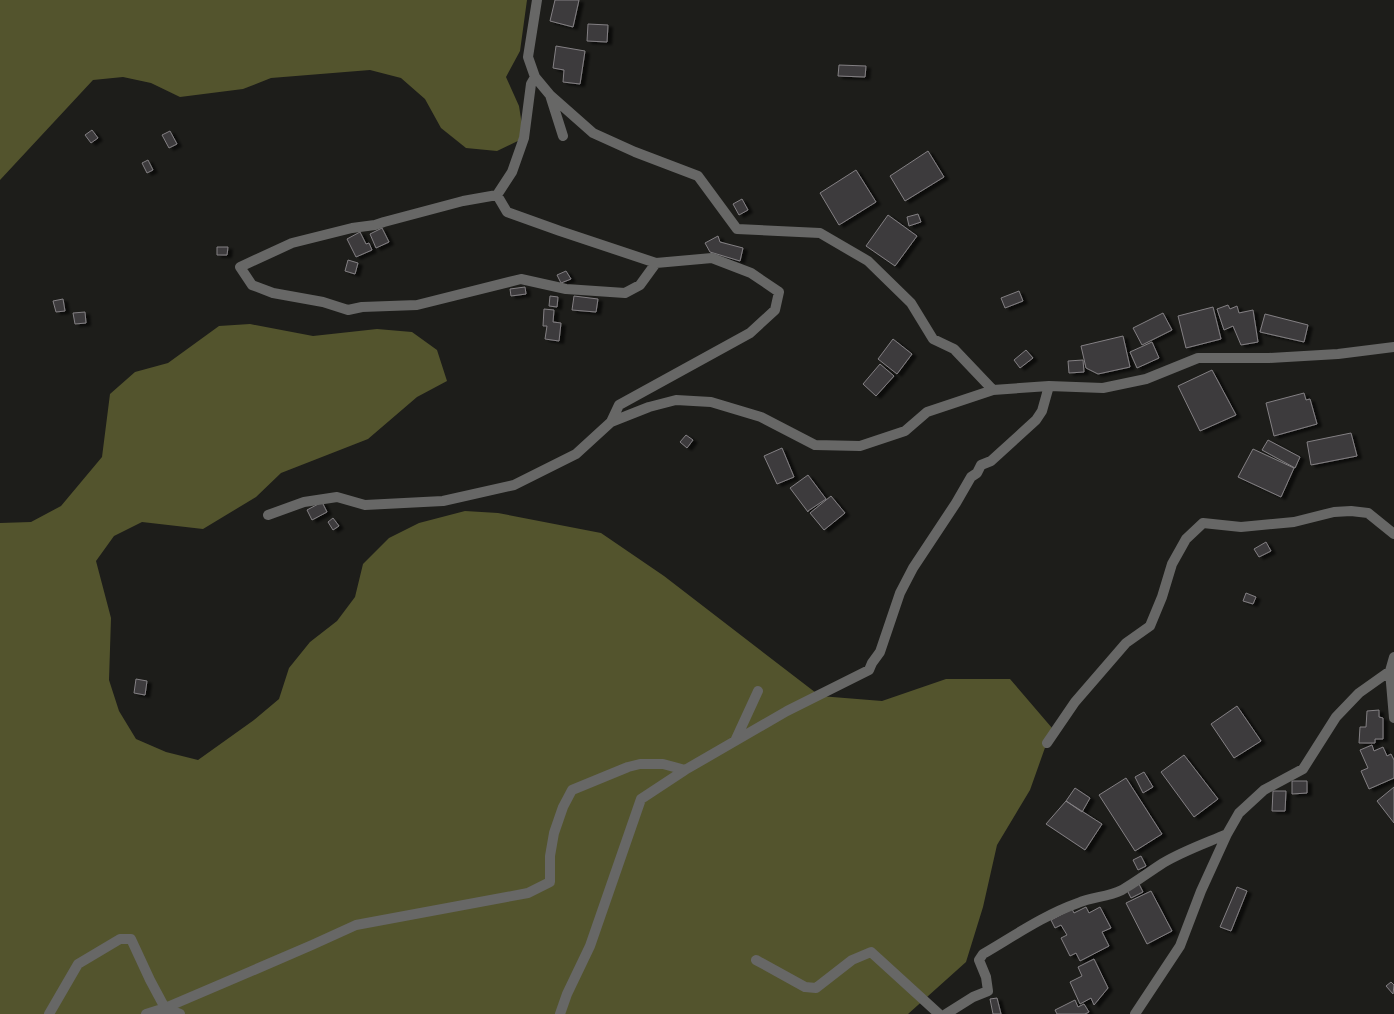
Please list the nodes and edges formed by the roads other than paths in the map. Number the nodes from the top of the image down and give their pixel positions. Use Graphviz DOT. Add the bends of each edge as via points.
graph roads {
  1 [pos="537,0"];
  2 [pos="535,77"];
  3 [pos="550,95"];
  4 [pos="563,136"];
  5 [pos="497,195"];
  6 [pos="656,263"];
  7 [pos="1394,347"];
  8 [pos="1049,386"];
  9 [pos="993,390"];
  10 [pos="611,422"];
  11 [pos="268,515"];
  12 [pos="1394,534"];
  13 [pos="1394,657"];
  14 [pos="1390,671"];
  15 [pos="758,691"];
  16 [pos="1394,718"];
  17 [pos="735,741"];
  18 [pos="1047,743"];
  19 [pos="685,770"];
  20 [pos="1227,834"];
  21 [pos="756,960"];
  22 [pos="165,1008"];
  23 [pos="49,1014"];
  24 [pos="146,1014"];
  25 [pos="180,1014"];
  26 [pos="560,1014"];
  27 [pos="939,1014"];
  28 [pos="946,1014"];
  29 [pos="1135,1014"];
  1 -- 2 [label="street" via="528,57"];
  2 -- 3 [label="street"];
  2 -- 5 [label="street" via="531,84 524,138 512,172"];
  3 -- 4 [label="street"];
  3 -- 9 [label="street" via="593,133 698,176 737,229 820,233 868,260 911,303 932,339 954,349"];
  5 -- 6 [label="street" via="507,212"];
  5 -- 6 [label="street" via="292,243 240,267 252,285 272,294 322,302 348,310 417,305 521,279 566,289 625,293 640,285"];
  6 -- 10 [label="street" via="712,258 751,273 779,292 776,310 750,333 620,405"];
  7 -- 8 [label="street" via="1269,358 1198,358 1146,379 1103,388"];
  8 -- 9 [label="street"];
  8 -- 17 [label="street" via="1042,411 1036,420 991,461 981,465 977,474 971,477 913,568 900,593 880,652 870,670 787,711"];
  9 -- 10 [label="street" via="927,412 905,431 860,446 815,445 761,416 711,402 676,400 649,407"];
  10 -- 11 [label="street" via="576,454 514,485 442,501 365,505 337,496 304,502"];
  12 -- 18 [label="street" via="1368,513 1351,511 1334,512 1294,522 1241,527 1203,524 1186,539 1172,564 1150,626 1126,643 1080,696"];
  13 -- 14 [label="street"];
  14 -- 16 [label="street"];
  14 -- 20 [label="street" via="1359,692 1336,717 1302,769 1264,790 1239,813"];
  15 -- 17 [label="street"];
  17 -- 19 [label="street"];
  19 -- 22 [label="street" via="663,764 640,764 572,790 554,833 550,856 550,882 528,893 356,925"];
  19 -- 26 [label="street" via="641,799 590,946"];
  20 -- 28 [label="street" via="1180,854 1120,890 1056,912 983,954 979,960 988,991"];
  20 -- 29 [label="street" via="1180,946"];
  21 -- 27 [label="street" via="804,987 816,988 852,960 871,952"];
  22 -- 23 [label="street" via="131,939 120,939 78,964"];
  22 -- 24 [label="street"];
  22 -- 25 [label="street"];
}
